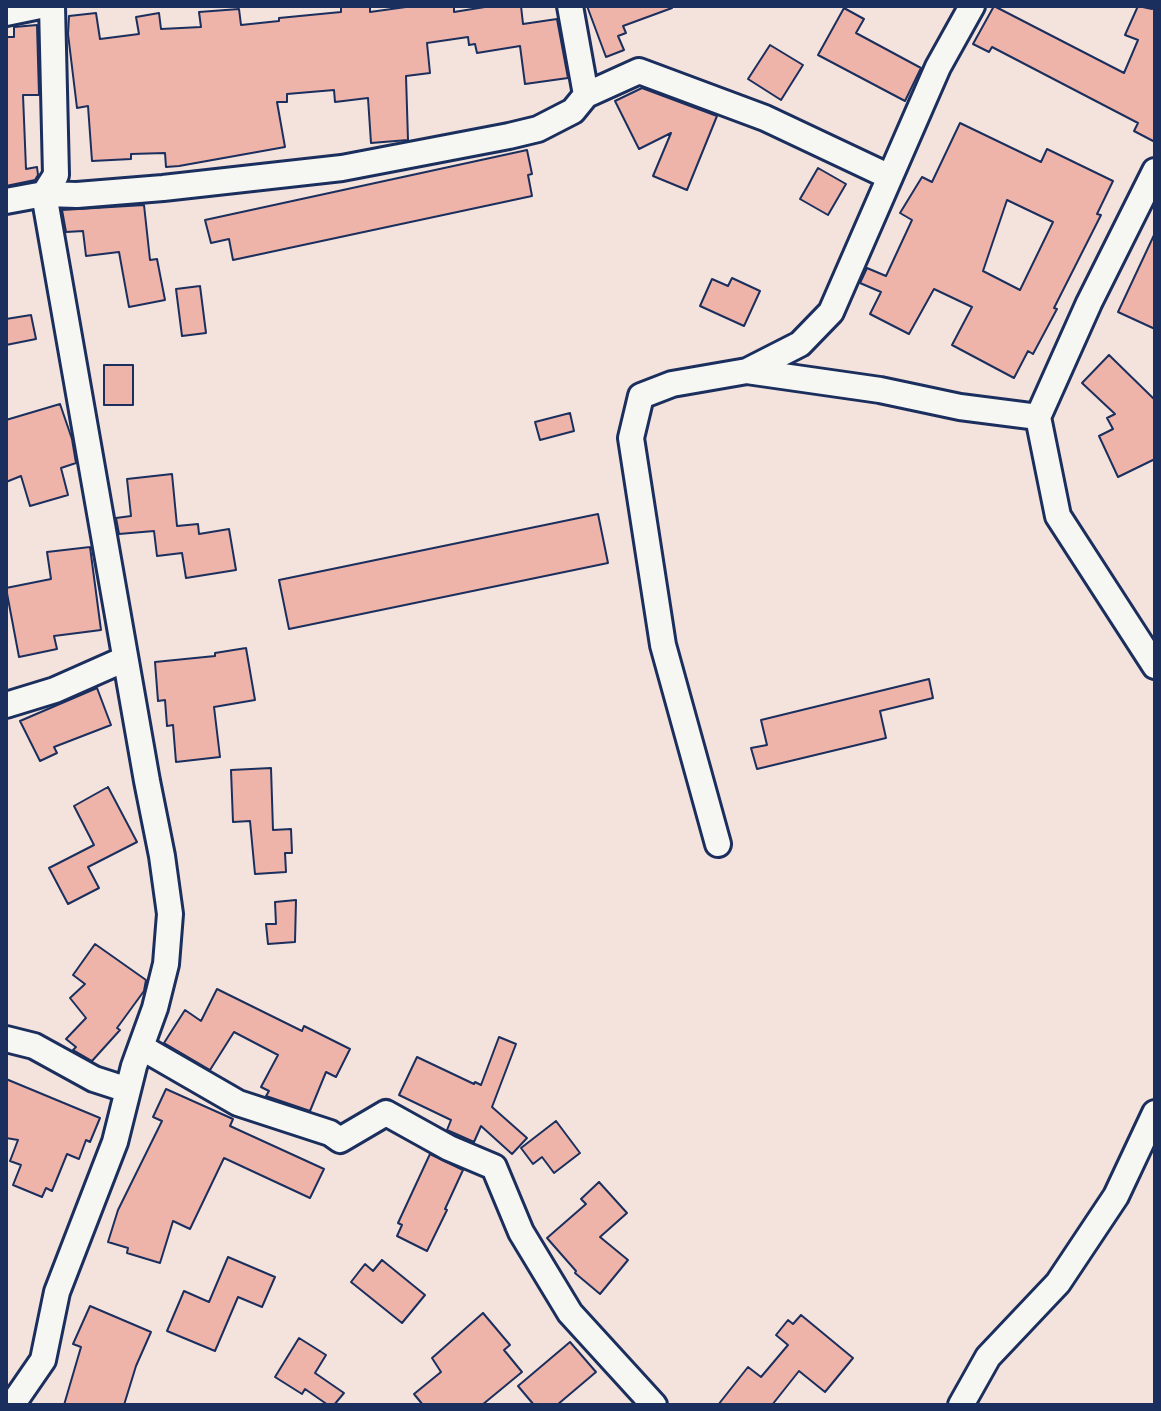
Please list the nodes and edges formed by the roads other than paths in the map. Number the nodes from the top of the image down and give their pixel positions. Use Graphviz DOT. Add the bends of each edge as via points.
graph roads {
  1 [pos="40,6"];
  2 [pos="52,6"];
  3 [pos="570,6"];
  4 [pos="972,6"];
  5 [pos="6,13"];
  6 [pos="586,95"];
  7 [pos="1155,171"];
  8 [pos="890,177"];
  9 [pos="50,185"];
  10 [pos="6,201"];
  11 [pos="747,371"];
  12 [pos="1038,417"];
  13 [pos="125,659"];
  14 [pos="1155,666"];
  15 [pos="6,705"];
  16 [pos="718,844"];
  17 [pos="6,1039"];
  18 [pos="141,1047"];
  19 [pos="128,1090"];
  20 [pos="1155,1113"];
  21 [pos="12,1405"];
  22 [pos="654,1405"];
  23 [pos="961,1405"];
  1 -- 5 [label="street"];
  2 -- 9 [label="street"];
  3 -- 6 [label="street"];
  4 -- 8 [label="street" via="938,67"];
  6 -- 8 [label="street" via="639,71 765,118"];
  6 -- 9 [label="street" via="573,111 538,129 342,168 77,195"];
  7 -- 12 [label="street"];
  8 -- 11 [label="street" via="831,312 800,344"];
  9 -- 10 [label="street"];
  9 -- 13 [label="street"];
  11 -- 12 [label="street"];
  11 -- 16 [label="street" via="672,384 641,396 631,438 663,645"];
  12 -- 14 [label="street" via="1058,516"];
  13 -- 15 [label="street"];
  13 -- 18 [label="street" via="170,914 166,964"];
  17 -- 19 [label="street" via="34,1046"];
  18 -- 19 [label="street"];
  18 -- 22 [label="street" via="238,1103 340,1140 386,1113 494,1167 521,1232 570,1313"];
  19 -- 21 [label="street" via="115,1142 57,1292 43,1360"];
  20 -- 23 [label="street" via="1116,1196 1058,1283 988,1357"];
}
